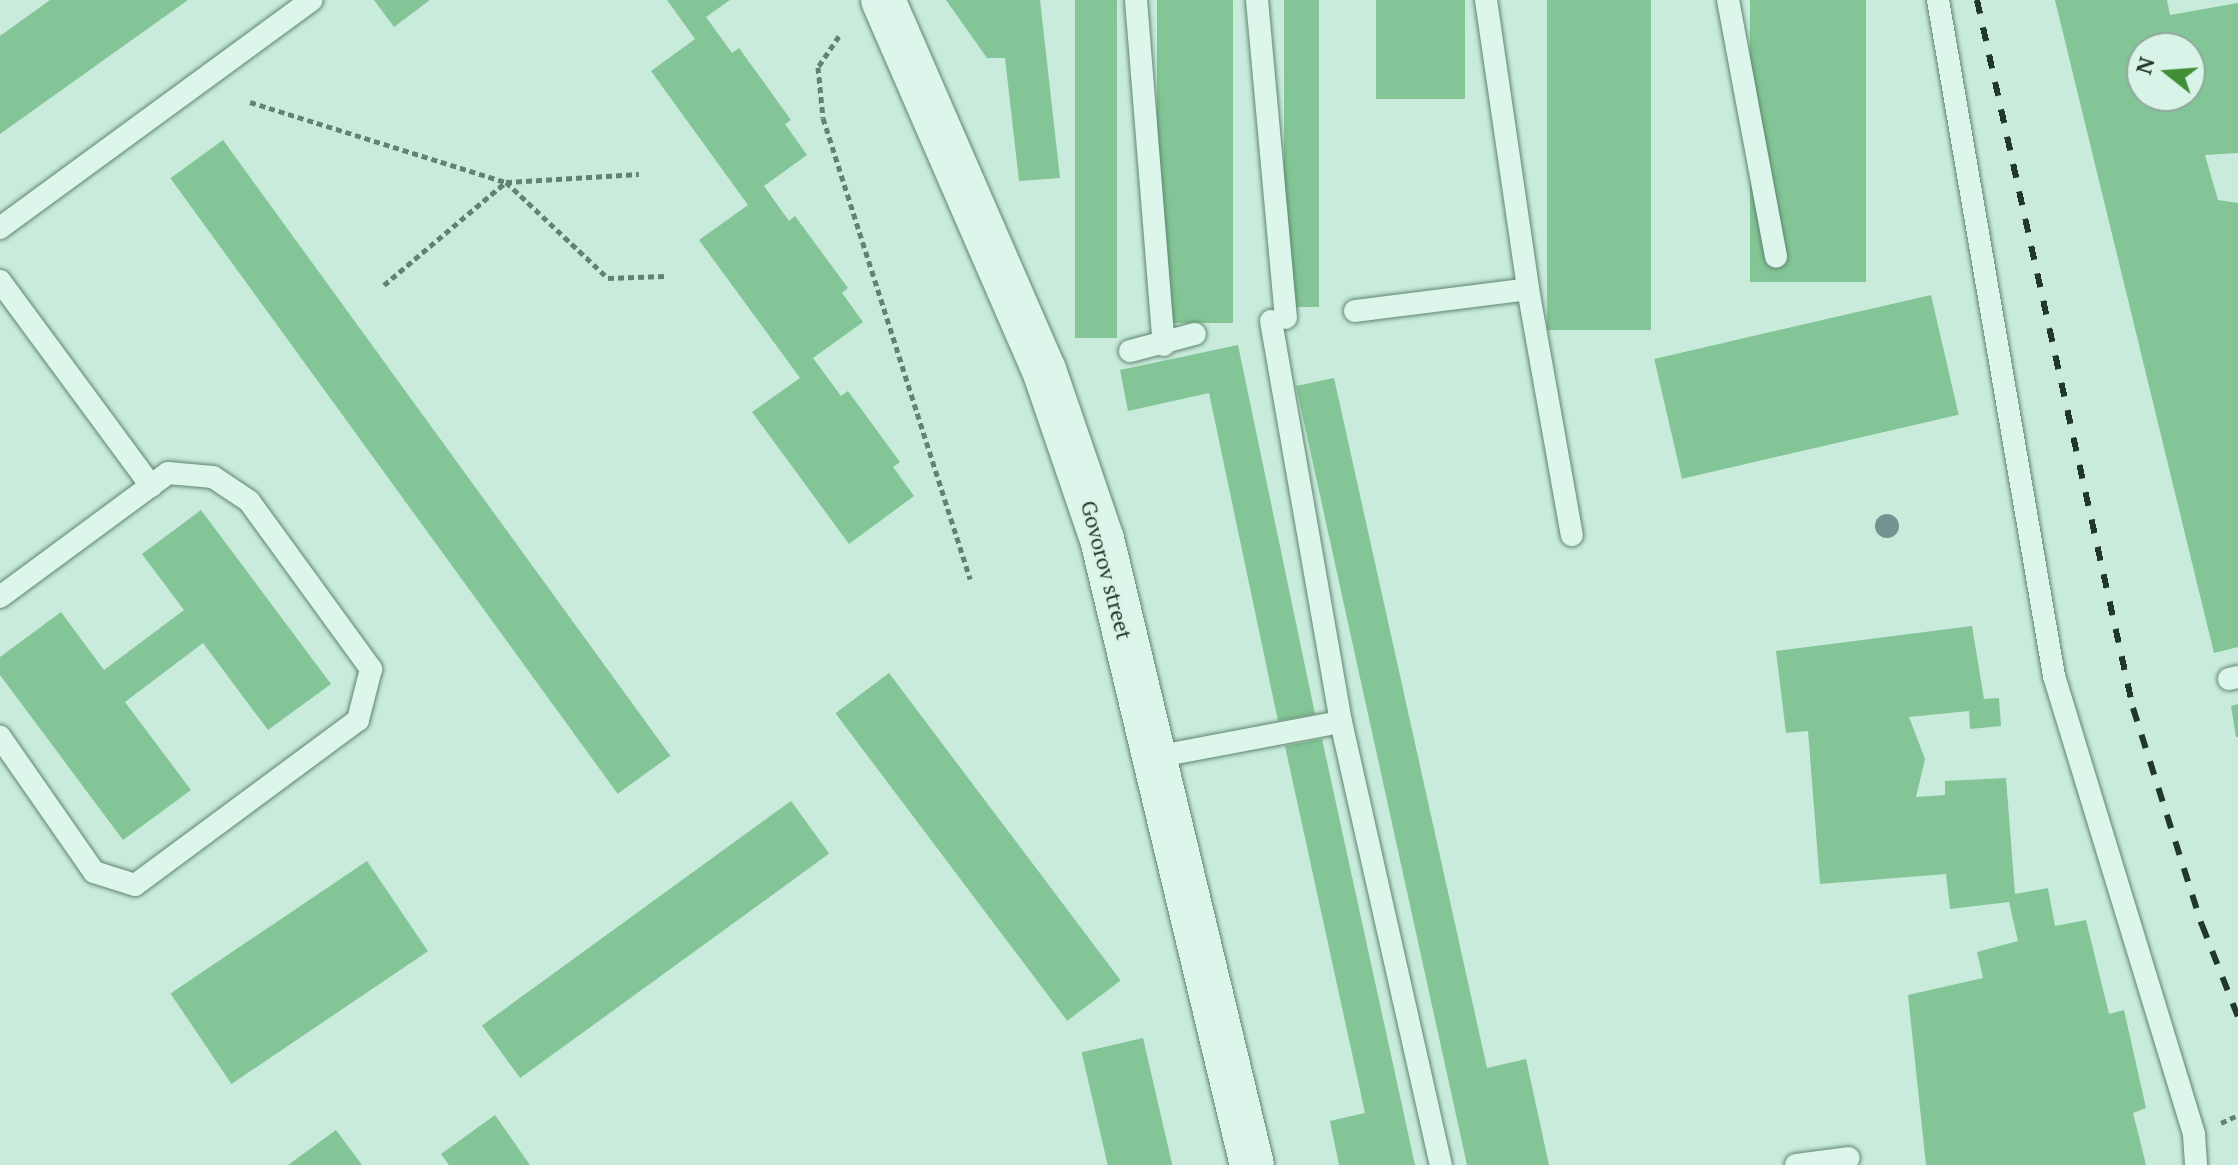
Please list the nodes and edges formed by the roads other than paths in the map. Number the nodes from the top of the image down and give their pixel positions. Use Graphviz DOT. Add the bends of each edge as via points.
graph roads {
  1 [pos="312,0"];
  2 [pos="883,0"];
  3 [pos="1136,0"];
  4 [pos="1257,0"];
  5 [pos="1486,0"];
  6 [pos="1728,0"];
  7 [pos="1938,0"];
  8 [pos="0,228"];
  9 [pos="1776,257"];
  10 [pos="0,281"];
  11 [pos="1528,289"];
  12 [pos="1355,311"];
  13 [pos="1195,334"];
  14 [pos="1164,345"];
  15 [pos="1130,351"];
  16 [pos="151,486"];
  17 [pos="1572,535"];
  18 [pos="0,597"];
  19 [pos="1341,722"];
  20 [pos="0,737"];
  21 [pos="1155,757"];
  22 [pos="1849,1158"];
  23 [pos="1252,1165"];
  24 [pos="1441,1165"];
  25 [pos="1796,1165"];
  26 [pos="2196,1165"];
  1 -- 8 [label="lane"];
  2 -- 21 [label="street, Govorov street" via="1044,370 1102,539"];
  3 -- 14 [label="lane"];
  4 -- 19 [label="lane" via="1278,320"];
  5 -- 11 [label="lane"];
  6 -- 9 [label="lane"];
  7 -- 26 [label="lane" via="2054,676 2194,1135"];
  10 -- 16 [label="lane"];
  11 -- 12 [label="lane"];
  11 -- 17 [label="lane"];
  13 -- 14 [label="lane"];
  14 -- 15 [label="lane"];
  16 -- 18 [label="lane"];
  16 -- 20 [label="lane" via="168,473 213,477 249,501 371,669 358,720 135,885 94,872"];
  19 -- 21 [label="lane"];
  19 -- 24 [label="lane"];
  21 -- 23 [label="street, Govorov street"];
  22 -- 25 [label="lane"];
}
